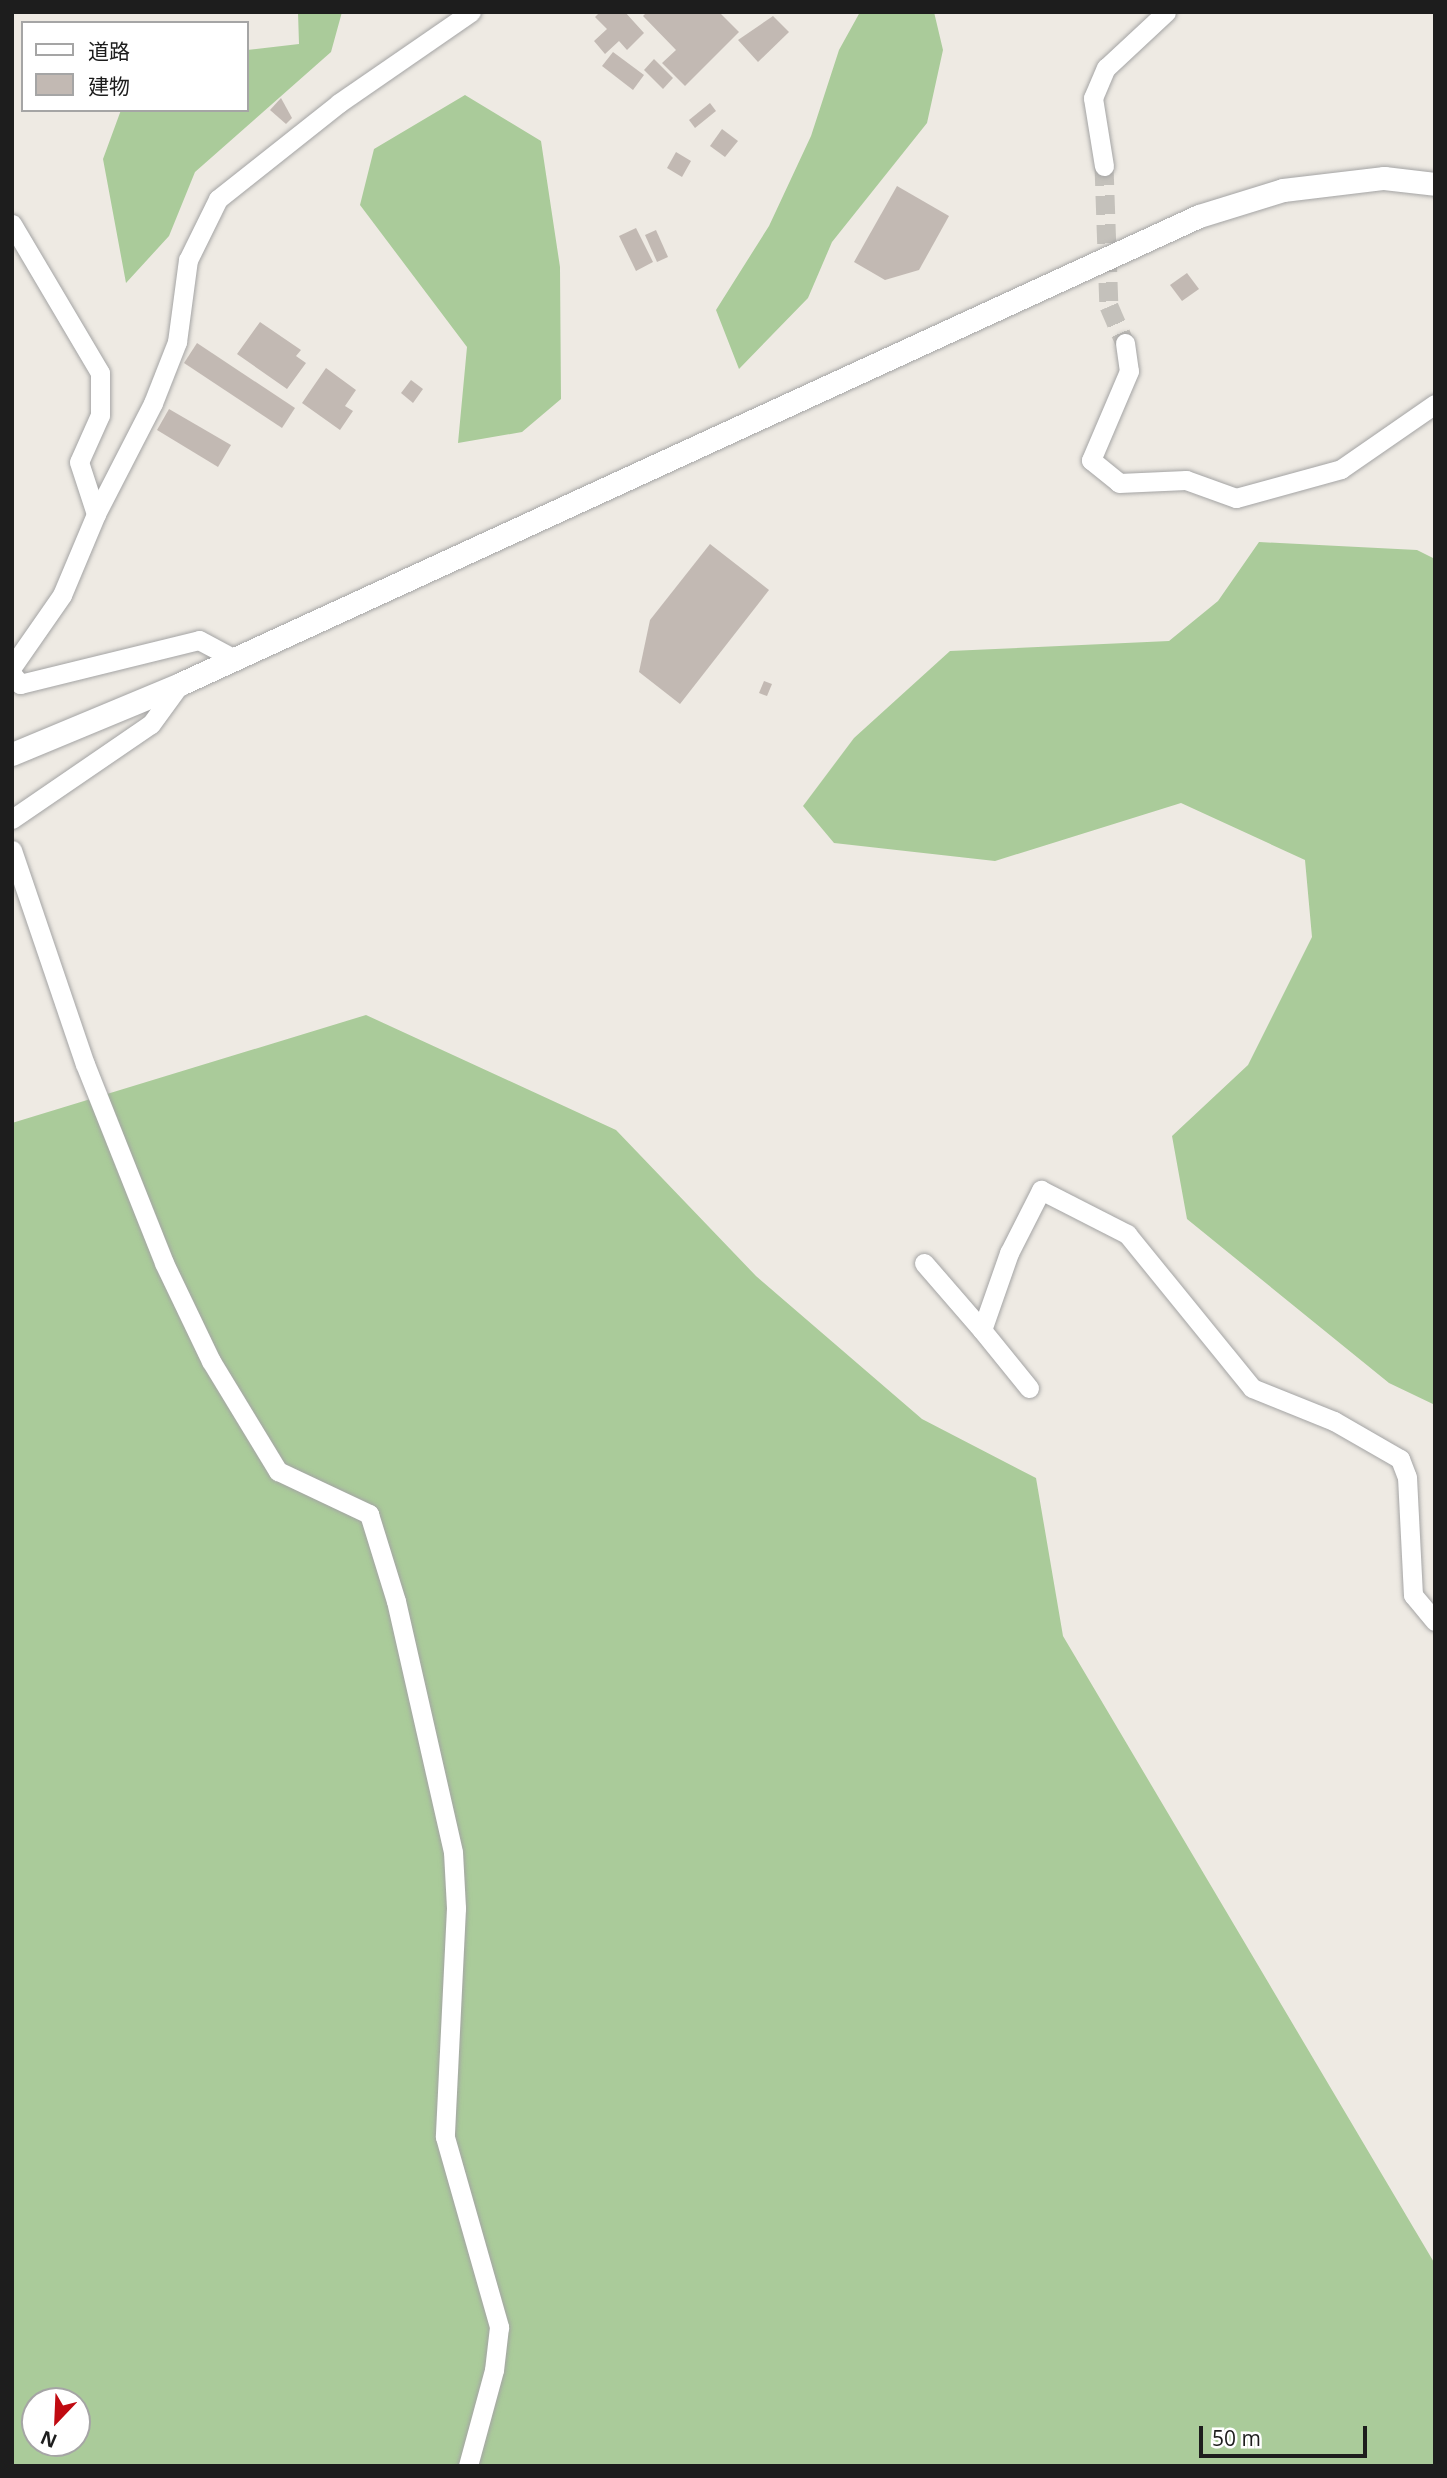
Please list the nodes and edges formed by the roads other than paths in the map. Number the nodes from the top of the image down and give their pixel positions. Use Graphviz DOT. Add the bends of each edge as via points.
graph roads {
  1 [pos="471,12"];
  2 [pos="1166,12"];
  3 [pos="1104,166"];
  4 [pos="1435,184"];
  5 [pos="12,224"];
  6 [pos="1125,343"];
  7 [pos="1435,404"];
  8 [pos="96,513"];
  9 [pos="233,657"];
  10 [pos="12,667"];
  11 [pos="12,674"];
  12 [pos="180,684"];
  13 [pos="12,754"];
  14 [pos="12,819"];
  15 [pos="12,850"];
  16 [pos="925,1263"];
  17 [pos="982,1330"];
  18 [pos="1029,1388"];
  19 [pos="1435,1620"];
  20 [pos="468,2466"];
  1 -- 8 [label="street" via="434,42 339,103 218,199 188,260 177,342 153,403"];
  2 -- 3 [label="street" via="1106,68 1093,98"];
  4 -- 9 [label="street" via="1384,178 1283,190 1199,216"];
  5 -- 8 [label="street" via="100,373 100,415 79,462"];
  6 -- 7 [label="street" via="1129,371 1091,460 1119,483 1186,480 1236,498 1341,469"];
  8 -- 10 [label="street" via="62,596"];
  9 -- 11 [label="street" via="199,640 20,684"];
  9 -- 12 [label="street"];
  12 -- 13 [label="street"];
  12 -- 14 [label="street" via="151,724"];
  15 -- 20 [label="street" via="85,1064 164,1263 211,1361 278,1471 369,1514 396,1601 453,1852 456,1908 445,2137 499,2327 494,2370"];
  16 -- 17 [label="street"];
  17 -- 18 [label="street"];
  17 -- 19 [label="street" via="1009,1253 1041,1190 1127,1234 1252,1388 1334,1421 1400,1459 1407,1478 1413,1595"];
}
